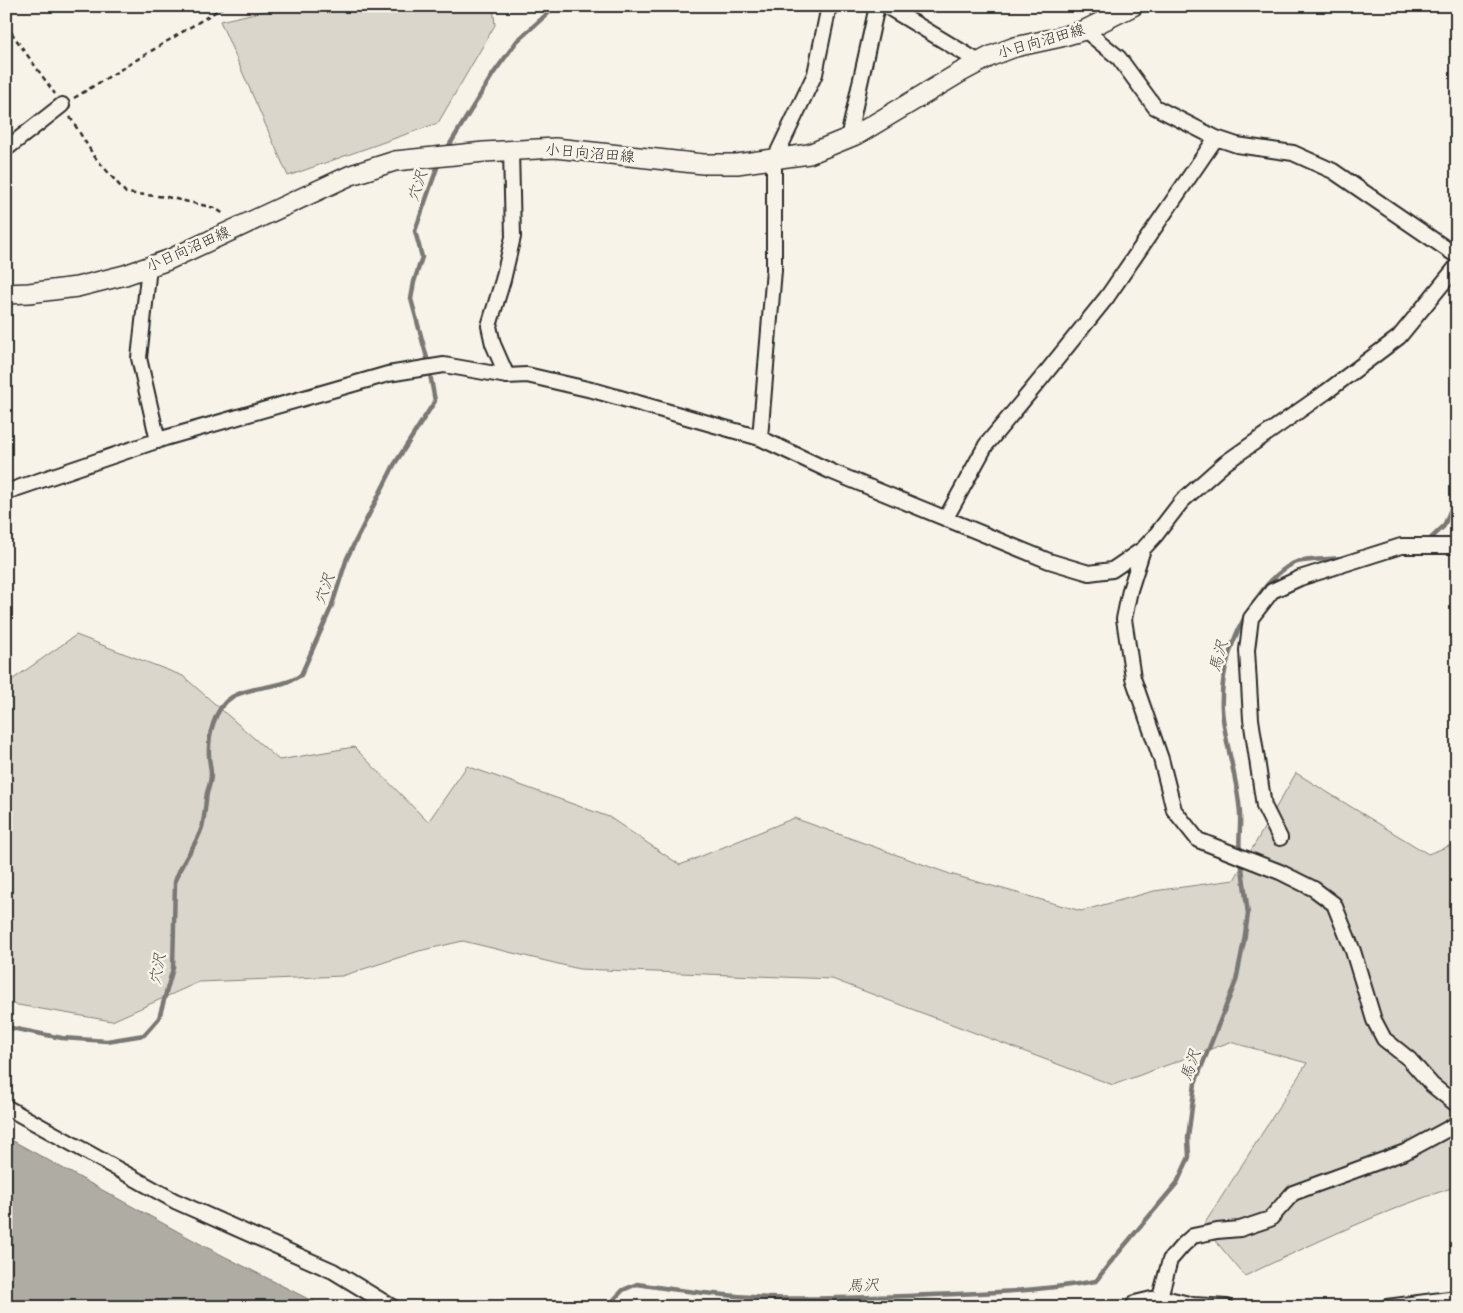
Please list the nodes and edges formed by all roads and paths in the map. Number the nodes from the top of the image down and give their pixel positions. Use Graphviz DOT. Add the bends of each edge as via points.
graph roads {
  1 [pos="225,6"];
  2 [pos="829,6"];
  3 [pos="877,6"];
  4 [pos="886,6"];
  5 [pos="1133,6"];
  6 [pos="6,26"];
  7 [pos="1085,30"];
  8 [pos="979,62"];
  9 [pos="62,105"];
  10 [pos="848,138"];
  11 [pos="1216,138"];
  12 [pos="6,149"];
  13 [pos="511,150"];
  14 [pos="774,160"];
  15 [pos="240,226"];
  16 [pos="1457,256"];
  17 [pos="1457,266"];
  18 [pos="149,267"];
  19 [pos="6,294"];
  20 [pos="507,376"];
  21 [pos="760,438"];
  22 [pos="158,441"];
  23 [pos="6,492"];
  24 [pos="946,518"];
  25 [pos="1457,546"];
  26 [pos="1143,549"];
  27 [pos="1280,838"];
  28 [pos="1457,1106"];
  29 [pos="6,1107"];
  30 [pos="1457,1124"];
  31 [pos="1160,1297"];
  32 [pos="1457,1298"];
  33 [pos="392,1307"];
  34 [pos="1133,1307"];
  35 [pos="1228,1307"];
  36 [pos="1387,1307"];
  1 -- 9 [label="path"];
  2 -- 14 [label="street" via="814,74"];
  3 -- 10 [label="street"];
  4 -- 8 [label="street"];
  5 -- 7 [label="main road, 小日向沼田線"];
  6 -- 9 [label="path"];
  7 -- 8 [label="main road, 小日向沼田線" via="1014,47"];
  7 -- 11 [label="street" via="1119,58 1155,107"];
  8 -- 10 [label="main road, 小日向沼田線"];
  9 -- 12 [label="street"];
  9 -- 15 [label="path" via="94,156 126,193 167,197 215,208"];
  10 -- 14 [label="main road, 小日向沼田線" via="808,154"];
  11 -- 16 [label="street" via="1237,145 1292,153 1333,171"];
  11 -- 24 [label="street" via="1107,297 986,445"];
  13 -- 14 [label="main road, 小日向沼田線" via="555,148 703,164"];
  13 -- 15 [label="main road, 小日向沼田線" via="395,161 351,175"];
  13 -- 20 [label="street" via="513,237 489,326"];
  14 -- 21 [label="street" via="774,270"];
  15 -- 18 [label="main road, 小日向沼田線"];
  17 -- 26 [label="street" via="1399,337 1226,463 1182,501"];
  18 -- 19 [label="main road, 小日向沼田線" via="77,287"];
  18 -- 22 [label="street" via="139,358"];
  20 -- 21 [label="street" via="526,375 596,390"];
  20 -- 22 [label="street" via="444,366 388,374"];
  21 -- 24 [label="street" via="830,471"];
  22 -- 23 [label="street"];
  24 -- 26 [label="street" via="1049,561 1089,573 1112,570"];
  25 -- 27 [label="street" via="1401,546 1300,578 1272,591 1251,618 1247,650 1251,719 1264,806"];
  26 -- 28 [label="street" via="1124,619 1133,678 1161,759 1174,810 1198,840 1280,872 1314,889 1334,904 1353,951 1374,1020 1384,1039"];
  29 -- 33 [label="street" via="175,1201 333,1271"];
  30 -- 31 [label="street" via="1405,1152 1293,1193 1270,1219 1240,1229 1193,1236 1170,1260"];
  31 -- 34 [label="street" via="1135,1303"];
  31 -- 35 [label="street"];
  32 -- 36 [label="street"];
}
